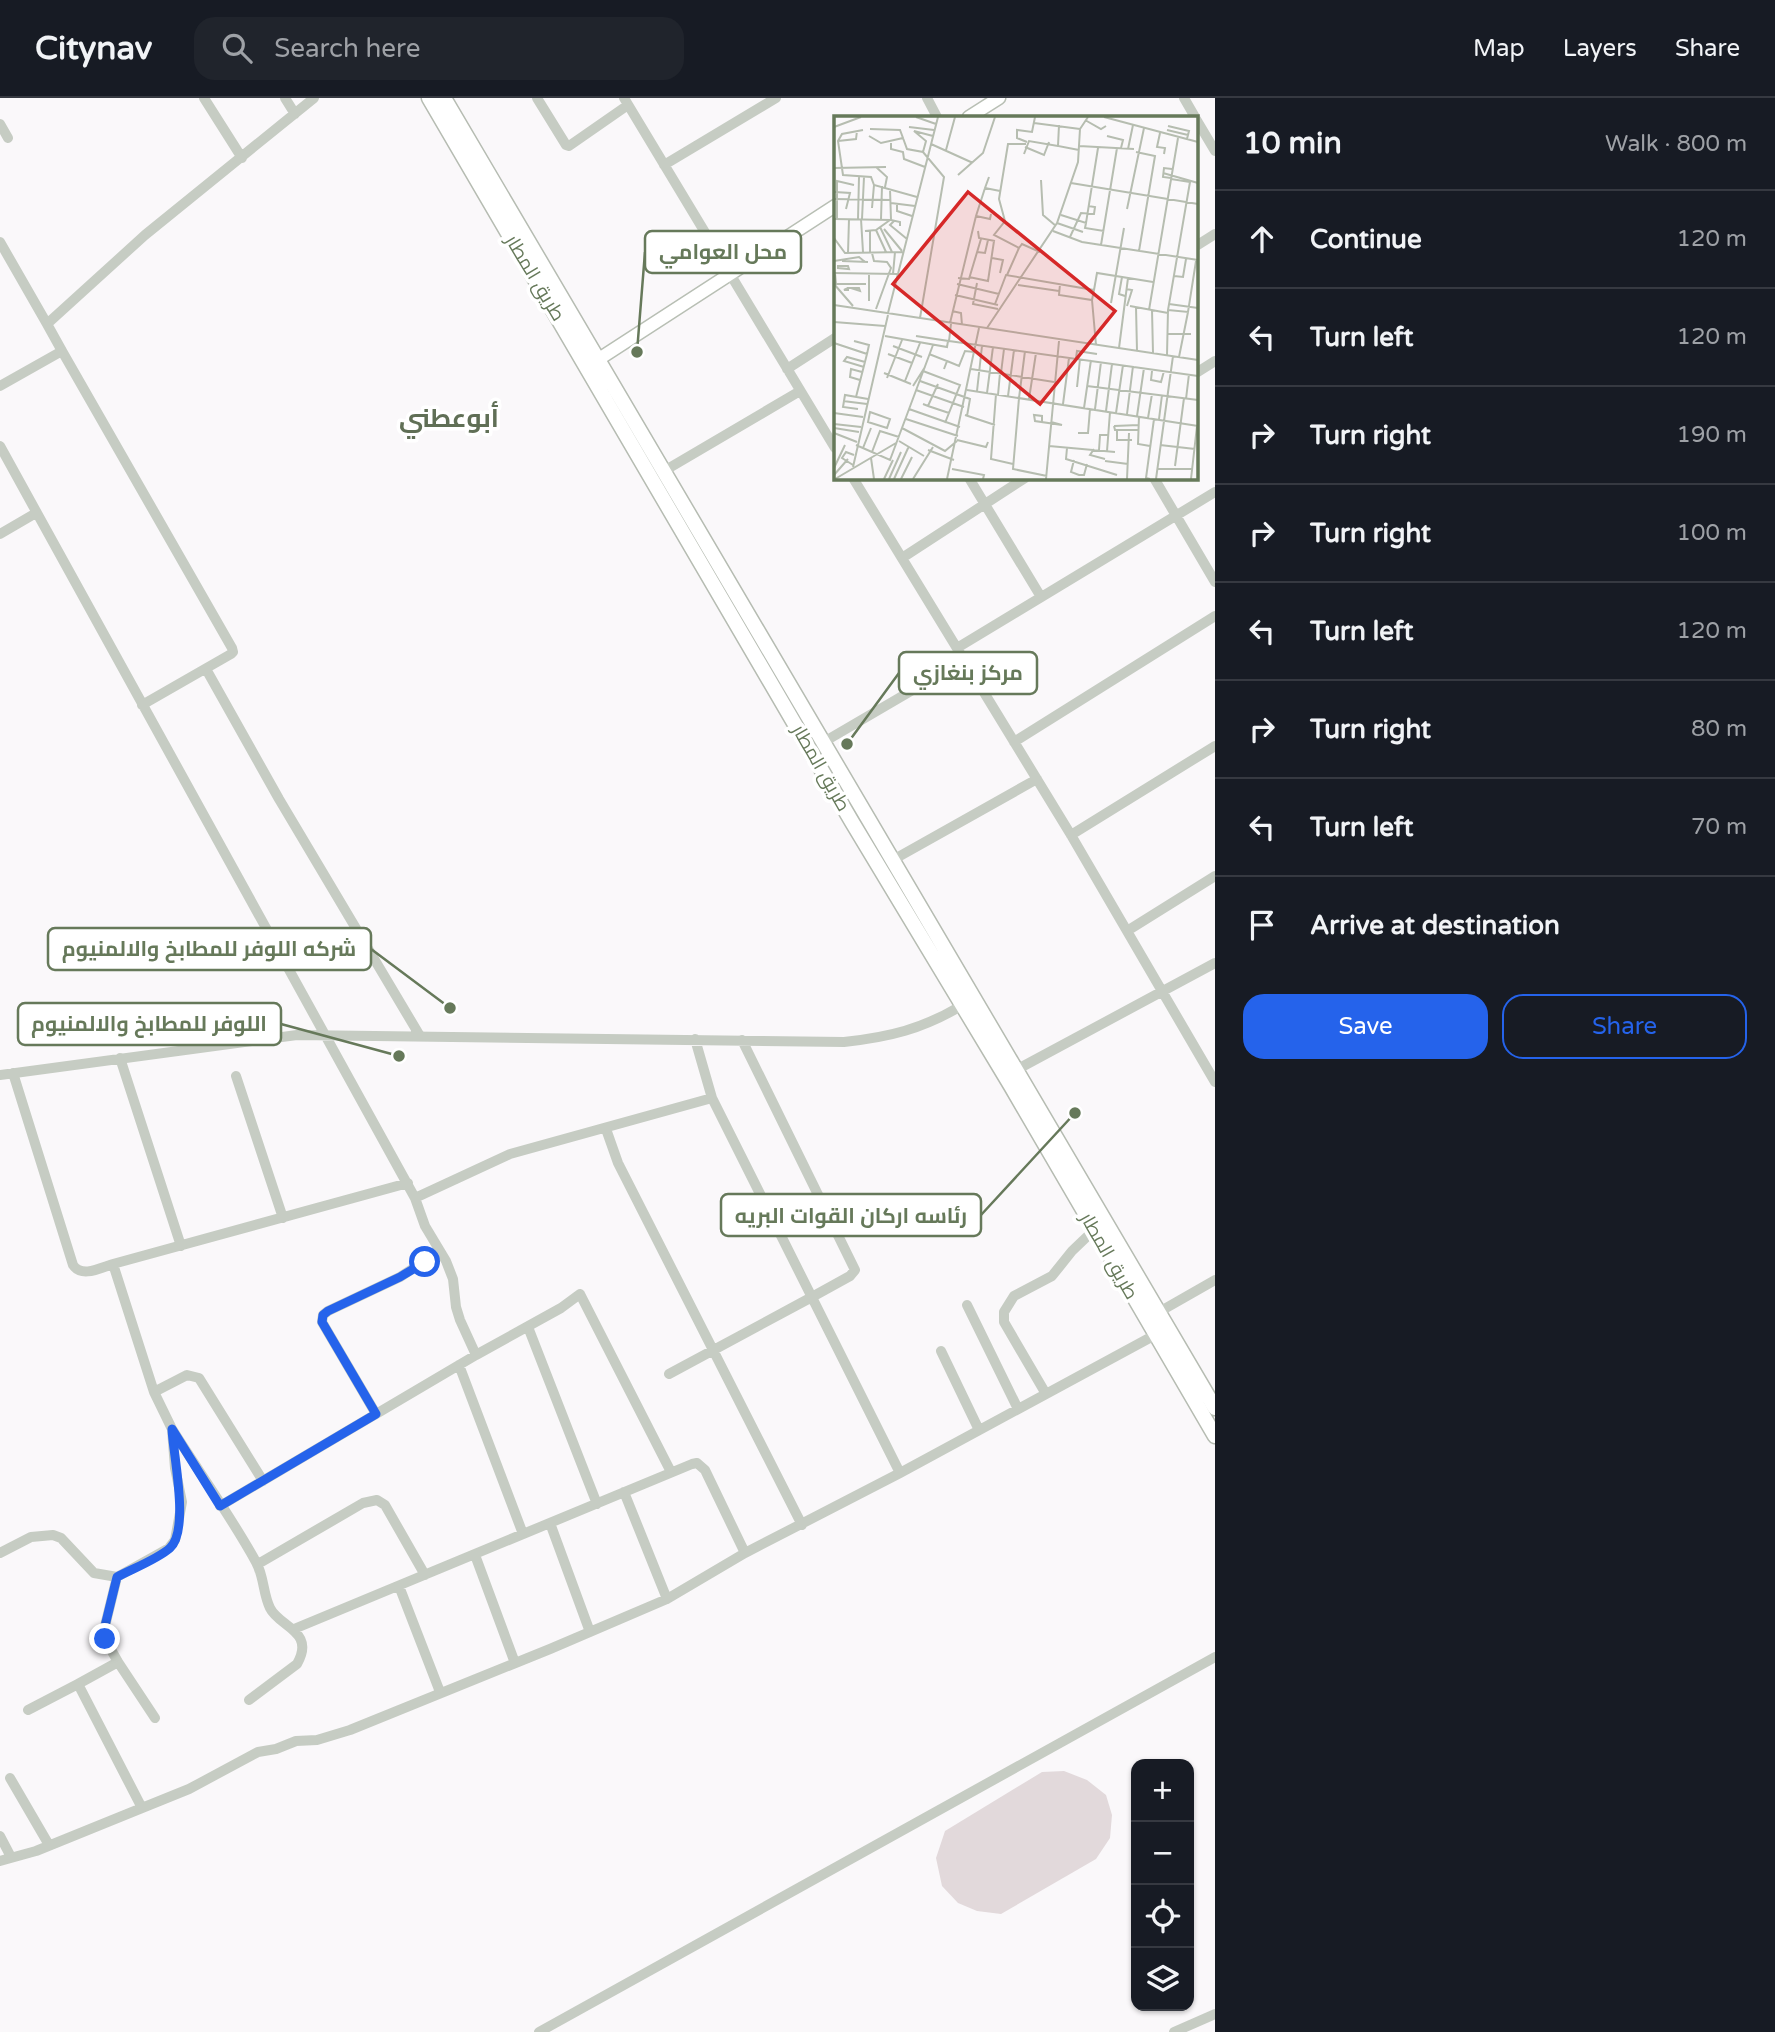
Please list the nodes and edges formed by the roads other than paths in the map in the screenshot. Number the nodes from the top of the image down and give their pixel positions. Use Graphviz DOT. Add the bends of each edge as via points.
graph roads {
  1 [pos="204,98"];
  2 [pos="285,98"];
  3 [pos="314,98"];
  4 [pos="429,98"];
  5 [pos="537,98"];
  6 [pos="776,98"];
  7 [pos="927,98"];
  8 [pos="999,98"];
  9 [pos="1184,98"];
  10 [pos="626,102"];
  11 [pos="445,108"];
  12 [pos="295,114"];
  13 [pos="936,116"];
  14 [pos="972,116"];
  15 [pos="1194,116"];
  16 [pos="1198,123"];
  17 [pos="0,124"];
  18 [pos="8,138"];
  19 [pos="1215,152"];
  20 [pos="242,158"];
  21 [pos="664,165"];
  22 [pos="834,206"];
  23 [pos="1215,234"];
  24 [pos="0,242"];
  25 [pos="1198,245"];
  26 [pos="730,275"];
  27 [pos="47,324"];
  28 [pos="834,339"];
  29 [pos="62,351"];
  30 [pos="599,359"];
  31 [pos="1215,361"];
  32 [pos="787,369"];
  33 [pos="1198,372"];
  34 [pos="0,386"];
  35 [pos="800,391"];
  36 [pos="0,446"];
  37 [pos="834,447"];
  38 [pos="664,471"];
  39 [pos="854,480"];
  40 [pos="970,480"];
  41 [pos="1022,480"];
  42 [pos="1155,480"];
  43 [pos="1215,492"];
  44 [pos="984,503"];
  45 [pos="36,513"];
  46 [pos="1176,516"];
  47 [pos="0,534"];
  48 [pos="902,558"];
  49 [pos="1215,582"];
  50 [pos="1041,597"];
  51 [pos="1215,616"];
  52 [pos="957,648"];
  53 [pos="964,660"];
  54 [pos="206,668"];
  55 [pos="142,705"];
  56 [pos="1014,742"];
  57 [pos="822,743"];
  58 [pos="1215,746"];
  59 [pos="1037,779"];
  60 [pos="1071,835"];
  61 [pos="891,861"];
  62 [pos="1215,876"];
  63 [pos="1127,931"];
  64 [pos="1215,962"];
  65 [pos="1163,991"];
  66 [pos="961,1006"];
  67 [pos="325,1034"];
  68 [pos="420,1036"];
  69 [pos="695,1039"];
  70 [pos="742,1040"];
  71 [pos="120,1058"];
  72 [pos="1016,1070"];
  73 [pos="13,1073"];
  74 [pos="0,1075"];
  75 [pos="236,1076"];
  76 [pos="1215,1082"];
  77 [pos="712,1098"];
  78 [pos="606,1129"];
  79 [pos="408,1183"];
  80 [pos="415,1198"];
  81 [pos="283,1218"];
  82 [pos="1094,1230"];
  83 [pos="181,1246"];
  84 [pos="440,1251"];
  85 [pos="113,1264"];
  86 [pos="1215,1280"];
  87 [pos="812,1297"];
  88 [pos="967,1305"];
  89 [pos="1159,1312"];
  90 [pos="528,1327"];
  91 [pos="1155,1335"];
  92 [pos="712,1350"];
  93 [pos="941,1351"];
  94 [pos="476,1355"];
  95 [pos="459,1365"];
  96 [pos="669,1374"];
  97 [pos="154,1392"];
  98 [pos="1046,1394"];
  99 [pos="1215,1408"];
  100 [pos="1018,1409"];
  101 [pos="376,1414"];
  102 [pos="172,1429"];
  103 [pos="979,1430"];
  104 [pos="1215,1436"];
  105 [pos="671,1472"];
  106 [pos="900,1473"];
  107 [pos="263,1481"];
  108 [pos="624,1492"];
  109 [pos="597,1504"];
  110 [pos="220,1506"];
  111 [pos="550,1523"];
  112 [pos="802,1525"];
  113 [pos="523,1534"];
  114 [pos="0,1553"];
  115 [pos="745,1553"];
  116 [pos="475,1555"];
  117 [pos="258,1564"];
  118 [pos="425,1575"];
  119 [pos="117,1577"];
  120 [pos="399,1587"];
  121 [pos="667,1599"];
  122 [pos="294,1629"];
  123 [pos="590,1632"];
  124 [pos="1215,1657"];
  125 [pos="118,1662"];
  126 [pos="515,1663"];
  127 [pos="78,1684"];
  128 [pos="440,1692"];
  129 [pos="249,1700"];
  130 [pos="28,1710"];
  131 [pos="155,1718"];
  132 [pos="10,1779"];
  133 [pos="142,1808"];
  134 [pos="0,1836"];
  135 [pos="49,1845"];
  136 [pos="11,1857"];
  137 [pos="0,1861"];
  138 [pos="1215,2014"];
  139 [pos="1196,2028"];
  140 [pos="539,2032"];
  141 [pos="1174,2032"];
  1 -- 20 [label="street"];
  2 -- 12 [label="street"];
  3 -- 12 [label="street"];
  4 -- 11 [label="highway, طريق المطار"];
  5 -- 10 [label="street" via="569,146"];
  6 -- 21 [label="street"];
  7 -- 13 [label="street"];
  8 -- 14 [label="main road"];
  9 -- 15 [label="street"];
  10 -- 21 [label="street"];
  11 -- 30 [label="highway, طريق المطار"];
  11 -- 66 [label="highway, طريق المطار"];
  12 -- 20 [label="street"];
  16 -- 19 [label="street"];
  17 -- 18 [label="street"];
  20 -- 27 [label="street"];
  21 -- 26 [label="street"];
  22 -- 26 [label="main road"];
  23 -- 25 [label="street"];
  24 -- 27 [label="street"];
  26 -- 30 [label="main road"];
  26 -- 32 [label="street"];
  27 -- 29 [label="street"];
  28 -- 32 [label="street"];
  29 -- 34 [label="street"];
  29 -- 54 [label="street" via="232,648 232,653"];
  30 -- 38 [label="highway, طريق المطار"];
  31 -- 33 [label="street"];
  32 -- 35 [label="street"];
  35 -- 37 [label="street"];
  35 -- 38 [label="street"];
  36 -- 45 [label="street"];
  38 -- 57 [label="highway, طريق المطار"];
  39 -- 48 [label="street"];
  40 -- 44 [label="street"];
  41 -- 44 [label="street"];
  42 -- 46 [label="street"];
  43 -- 46 [label="street"];
  44 -- 48 [label="street"];
  44 -- 50 [label="street"];
  45 -- 47 [label="street"];
  45 -- 55 [label="street"];
  46 -- 49 [label="street"];
  46 -- 50 [label="street"];
  48 -- 52 [label="street"];
  50 -- 52 [label="street"];
  51 -- 56 [label="street"];
  52 -- 53 [label="street"];
  53 -- 56 [label="street"];
  53 -- 57 [label="street"];
  54 -- 55 [label="street"];
  54 -- 68 [label="street"];
  55 -- 67 [label="street"];
  56 -- 59 [label="street"];
  57 -- 61 [label="highway, طريق المطار"];
  58 -- 60 [label="street"];
  59 -- 60 [label="street"];
  59 -- 61 [label="street"];
  60 -- 63 [label="street"];
  61 -- 72 [label="highway, طريق المطار"];
  62 -- 63 [label="street"];
  63 -- 65 [label="street"];
  64 -- 65 [label="street"];
  65 -- 72 [label="street"];
  65 -- 76 [label="street"];
  66 -- 70 [label="street" via="931,1023 863,1040"];
  66 -- 82 [label="highway, طريق المطار"];
  67 -- 68 [label="street"];
  67 -- 71 [label="street"];
  67 -- 79 [label="street"];
  68 -- 69 [label="street"];
  69 -- 70 [label="street"];
  69 -- 77 [label="street"];
  70 -- 87 [label="street" via="855,1270"];
  71 -- 73 [label="street"];
  71 -- 83 [label="street"];
  72 -- 89 [label="highway, طريق المطار"];
  73 -- 74 [label="street"];
  73 -- 85 [label="street" via="75,1270"];
  75 -- 81 [label="street"];
  77 -- 78 [label="street"];
  77 -- 87 [label="street"];
  78 -- 80 [label="street" via="510,1154"];
  78 -- 92 [label="street" via="618,1163"];
  79 -- 80 [label="street"];
  79 -- 81 [label="street"];
  80 -- 84 [label="street"];
  81 -- 83 [label="street"];
  82 -- 91 [label="highway, طريق المطار"];
  82 -- 98 [label="street" via="1052,1276 1014,1296 1004,1312 1004,1322"];
  83 -- 85 [label="street"];
  84 -- 94 [label="street" via="453,1279 460,1320"];
  84 -- 101 [label="street" via="400,1277 323,1315 322,1322"];
  85 -- 97 [label="street"];
  86 -- 89 [label="street"];
  87 -- 92 [label="street"];
  87 -- 106 [label="street"];
  88 -- 100 [label="street"];
  89 -- 99 [label="highway, طريق المطار"];
  90 -- 94 [label="street"];
  90 -- 105 [label="street" via="580,1294"];
  90 -- 109 [label="street"];
  91 -- 98 [label="street"];
  91 -- 104 [label="highway, طريق المطار"];
  92 -- 96 [label="street"];
  92 -- 112 [label="street"];
  93 -- 103 [label="street"];
  94 -- 95 [label="street"];
  95 -- 101 [label="street"];
  95 -- 113 [label="street"];
  97 -- 102 [label="street"];
  97 -- 107 [label="street" via="187,1375 200,1378"];
  98 -- 100 [label="street"];
  100 -- 103 [label="street"];
  101 -- 107 [label="street"];
  102 -- 110 [label="street"];
  102 -- 119 [label="street" via="182,1502 175,1540 169,1548"];
  103 -- 106 [label="street"];
  105 -- 108 [label="street"];
  105 -- 115 [label="street" via="692,1464 701,1466"];
  106 -- 112 [label="street"];
  107 -- 110 [label="street"];
  108 -- 109 [label="street"];
  108 -- 121 [label="street"];
  109 -- 111 [label="street"];
  110 -- 117 [label="street"];
  111 -- 113 [label="street"];
  111 -- 123 [label="street"];
  112 -- 115 [label="street"];
  113 -- 116 [label="street"];
  114 -- 119 [label="street" via="31,1536 53,1535 94,1573"];
  115 -- 121 [label="street"];
  116 -- 118 [label="street"];
  116 -- 126 [label="street"];
  117 -- 118 [label="street" via="363,1503 377,1500 385,1505"];
  117 -- 122 [label="street" via="272,1612"];
  118 -- 120 [label="street"];
  119 -- 125 [label="street" via="104,1630"];
  120 -- 122 [label="street"];
  120 -- 128 [label="street"];
  121 -- 123 [label="street"];
  122 -- 129 [label="street" via="302,1649 297,1664"];
  123 -- 126 [label="street"];
  124 -- 140 [label="street"];
  125 -- 127 [label="street"];
  125 -- 131 [label="street"];
  126 -- 128 [label="street"];
  127 -- 130 [label="street"];
  127 -- 133 [label="street"];
  128 -- 133 [label="street" via="350,1730 258,1752"];
  132 -- 135 [label="street"];
  133 -- 135 [label="street"];
  134 -- 136 [label="street"];
  135 -- 136 [label="street"];
  136 -- 137 [label="street"];
  138 -- 139 [label="street"];
  139 -- 141 [label="street"];
}
